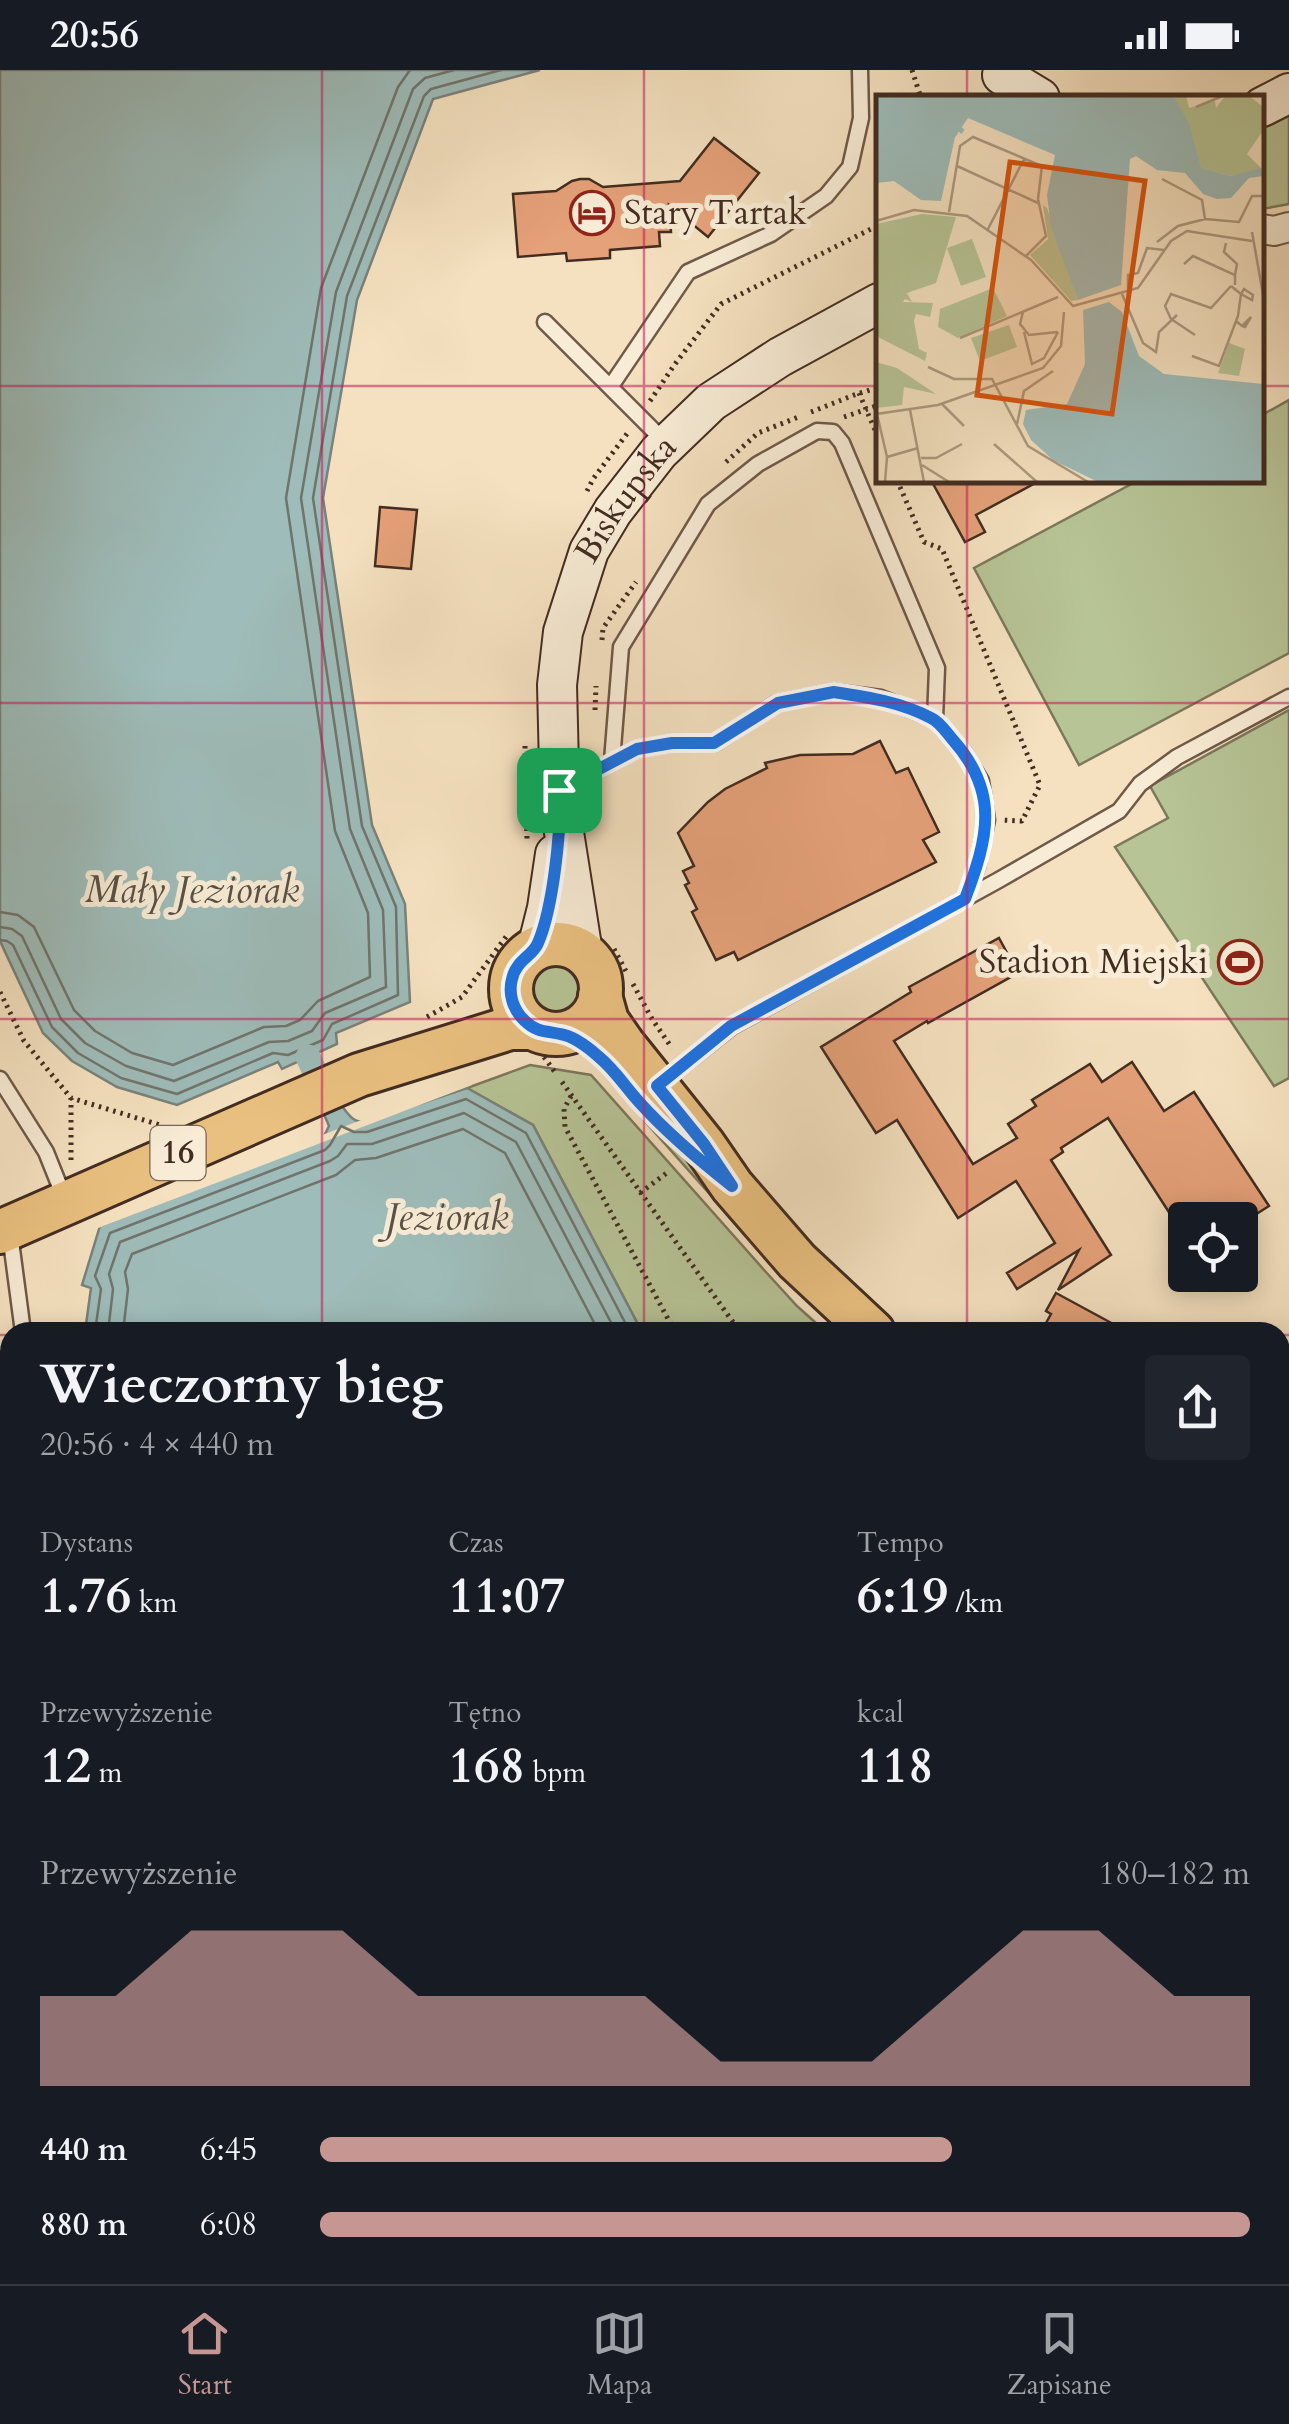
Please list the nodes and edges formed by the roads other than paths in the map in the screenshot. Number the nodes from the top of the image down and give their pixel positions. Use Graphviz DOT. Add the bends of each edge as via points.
graph roads {
  1 [pos="860,70"];
  2 [pos="1004,81"];
  3 [pos="1289,93"];
  4 [pos="1034,95"];
  5 [pos="1264,105"];
  6 [pos="876,305"];
  7 [pos="546,322"];
  8 [pos="611,386"];
  9 [pos="668,444"];
  10 [pos="1289,697"];
  11 [pos="935,719"];
  12 [pos="608,764"];
  13 [pos="560,799"];
  14 [pos="965,899"];
  15 [pos="522,949"];
  16 [pos="583,953"];
  17 [pos="600,996"];
  18 [pos="547,1031"];
  19 [pos="359,1075"];
  20 [pos="0,1079"];
  21 [pos="657,1086"];
  22 [pos="68,1182"];
  23 [pos="732,1186"];
  24 [pos="4,1230"];
  25 [pos="21,1322"];
  26 [pos="862,1322"];
  1 -- 8 [label="lane" via="861,118 850,167 826,196 771,234 688,272"];
  2 -- 4 [label="street"];
  3 -- 5 [label="street"];
  6 -- 9 [label="street, Biskupska" via="740,382"];
  7 -- 8 [label="lane"];
  8 -- 9 [label="lane"];
  9 -- 13 [label="street, Biskupska" via="613,511 576,588 557,685"];
  10 -- 14 [label="lane" via="1177,757 1140,784 1119,811"];
  11 -- 12 [label="lane" via="881,698 834,692 778,703 714,743 637,749"];
  11 -- 12 [label="lane" via="937,668 842,444 833,432 817,431 758,464 708,504 621,647"];
  11 -- 14 [label="lane" via="980,782 988,820"];
  12 -- 13 [label="lane"];
  13 -- 15 [label="street, Biskupska" via="552,884"];
  13 -- 16 [label="street, Biskupska"];
  14 -- 21 [label="lane" via="731,1026"];
  15 -- 16 [label="main road" via="555,944"];
  15 -- 18 [label="main road" via="514,1006"];
  15 -- 19 [label="main road, 16" via="494,996"];
  16 -- 17 [label="main road" via="596,968"];
  17 -- 18 [label="main road, 16" via="588,1021 570,1032"];
  17 -- 21 [label="main road" via="608,1021"];
  18 -- 19 [label="main road, 16" via="510,1028"];
  18 -- 23 [label="main road" via="604,1060 641,1104"];
  19 -- 22 [label="main road, 16"];
  20 -- 22 [label="lane"];
  21 -- 23 [label="main road"];
  22 -- 24 [label="main road, 16"];
  23 -- 26 [label="main road"];
  24 -- 25 [label="lane"];
}
